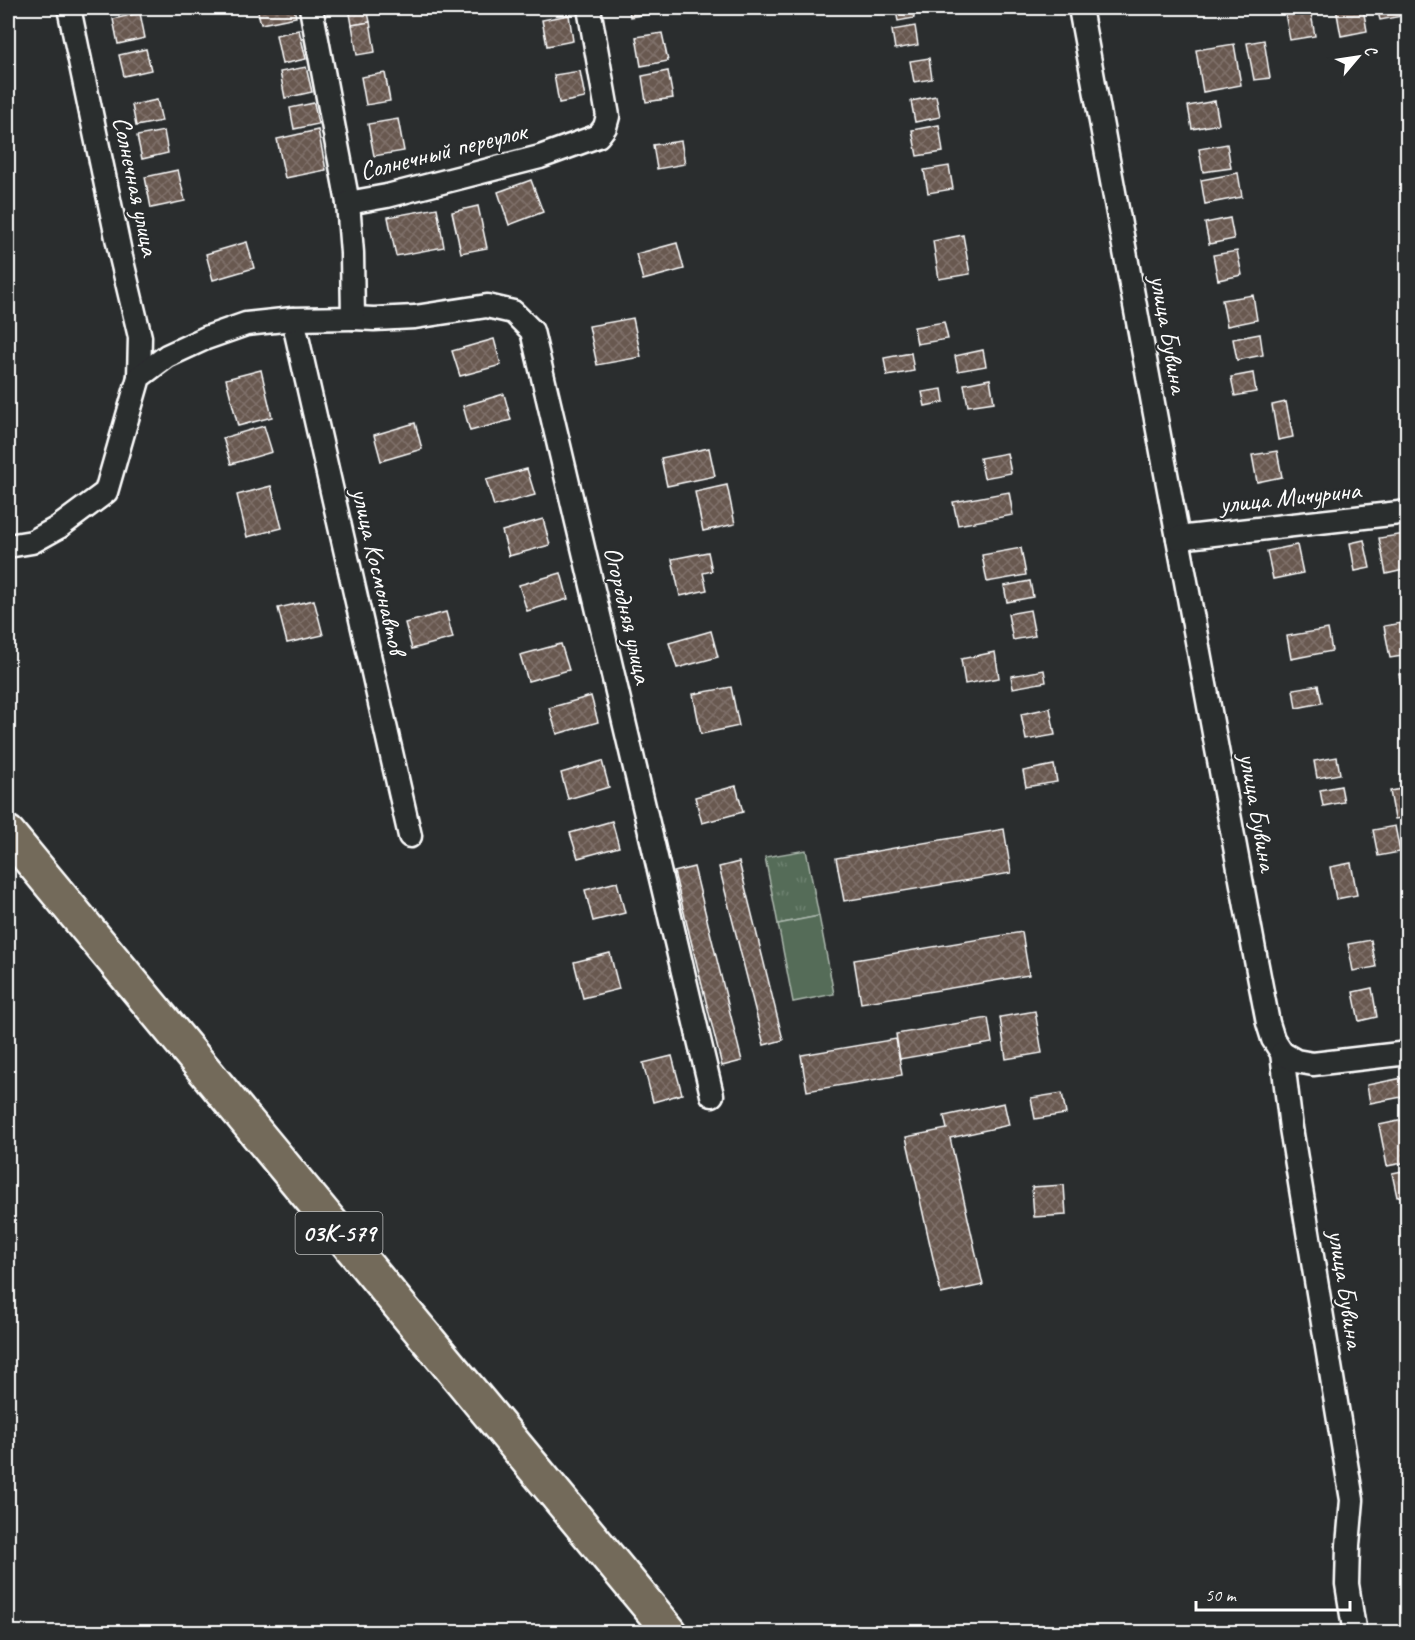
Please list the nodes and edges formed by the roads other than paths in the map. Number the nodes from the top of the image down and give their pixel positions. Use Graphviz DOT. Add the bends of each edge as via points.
graph roads {
  1 [pos="69,8"];
  2 [pos="311,8"];
  3 [pos="589,8"];
  4 [pos="1080,8"];
  5 [pos="348,203"];
  6 [pos="353,318"];
  7 [pos="293,319"];
  8 [pos="140,377"];
  9 [pos="1407,512"];
  10 [pos="1178,538"];
  11 [pos="8,546"];
  12 [pos="8,833"];
  13 [pos="410,836"];
  14 [pos="1282,1053"];
  15 [pos="1407,1053"];
  16 [pos="712,1095"];
  17 [pos="1354,1628"];
  18 [pos="670,1632"];
  1 -- 8 [label="street, Солнечная улица" via="140,337"];
  2 -- 5 [label="street"];
  3 -- 5 [label="street, Солнечный переулок" via="608,116 598,136 540,157"];
  4 -- 10 [label="street, улица Бувина"];
  5 -- 6 [label="street, Солнечный переулок"];
  6 -- 7 [label="street"];
  6 -- 16 [label="street, Огородняя улица" via="415,317 487,306 513,312 532,331"];
  7 -- 8 [label="street" via="246,324 206,338 167,356"];
  7 -- 13 [label="street, улица Космонавтов"];
  8 -- 11 [label="street" via="106,492 32,542"];
  9 -- 10 [label="street, улица Мичурина"];
  10 -- 14 [label="street, улица Бувина" via="1268,1023"];
  12 -- 18 [label="main road, 03К-579"];
  14 -- 15 [label="street" via="1313,1064"];
  14 -- 17 [label="street, улица Бувина" via="1352,1500 1347,1584"];
}
